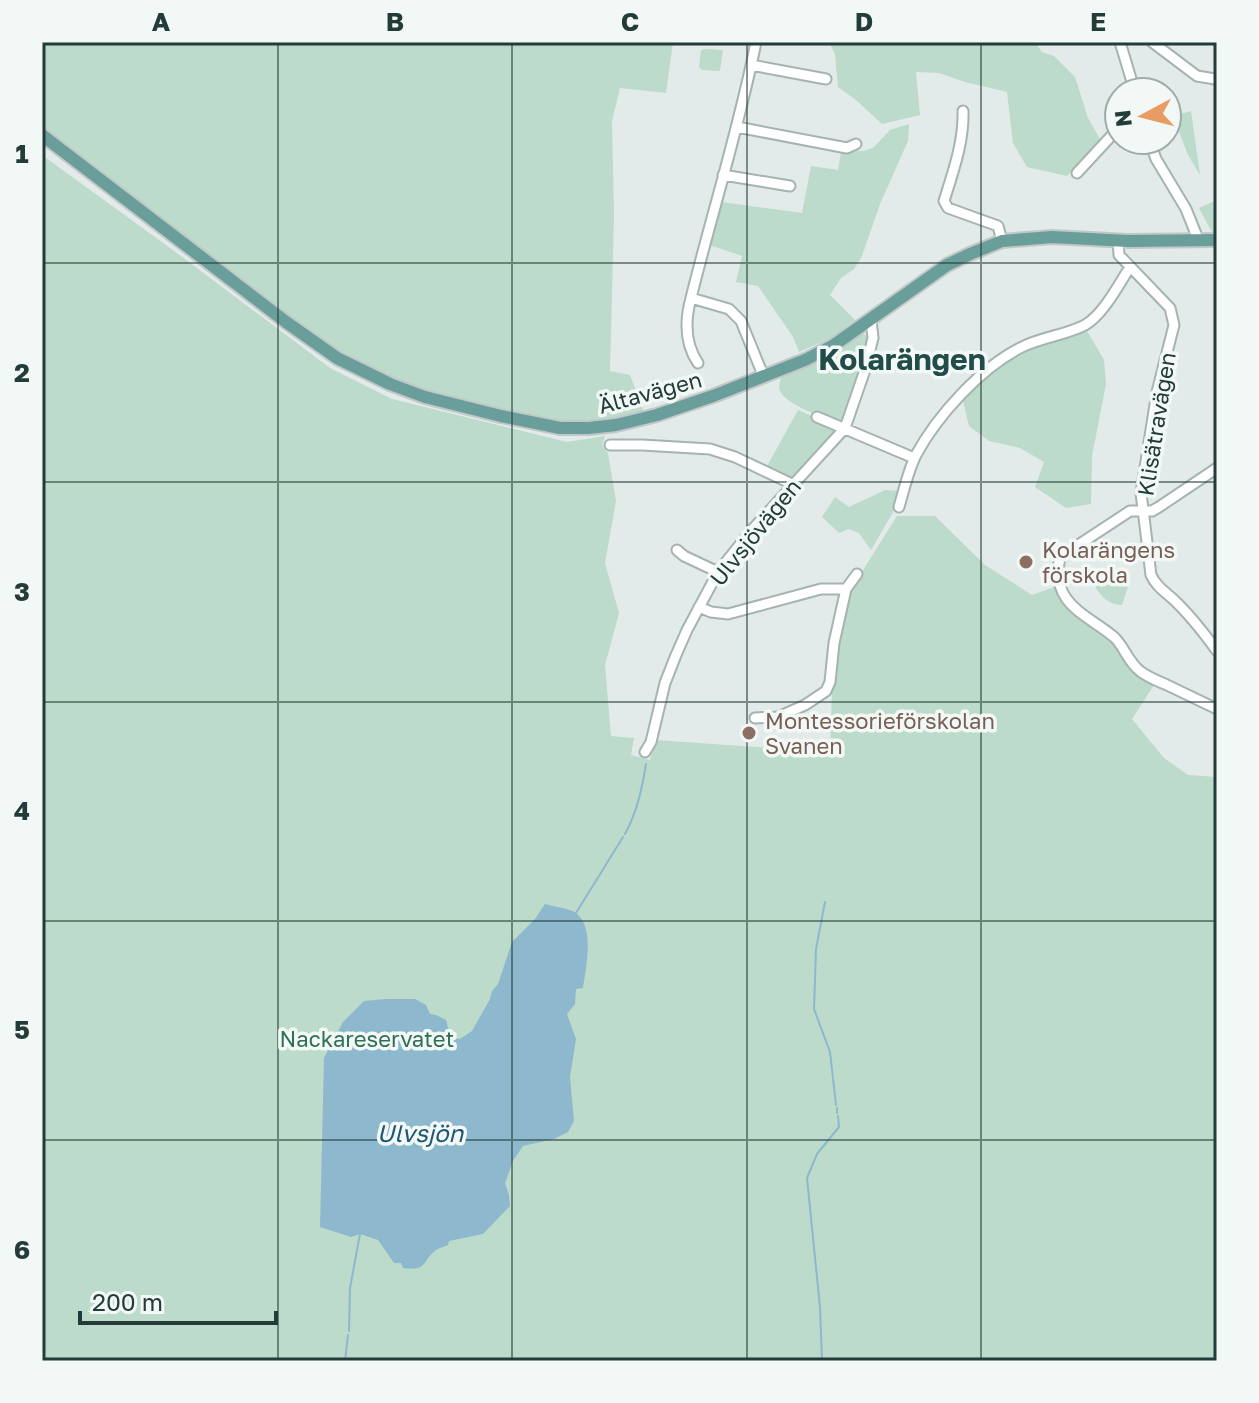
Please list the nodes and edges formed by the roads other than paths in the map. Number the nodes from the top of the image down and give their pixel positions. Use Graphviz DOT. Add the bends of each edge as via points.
graph roads {
  1 [pos="756,42"];
  2 [pos="1120,42"];
  3 [pos="1152,42"];
  4 [pos="751,65"];
  5 [pos="1130,76"];
  6 [pos="826,79"];
  7 [pos="1215,79"];
  8 [pos="963,111"];
  9 [pos="737,127"];
  10 [pos="42,135"];
  11 [pos="856,144"];
  12 [pos="1103,145"];
  13 [pos="1155,156"];
  14 [pos="1077,173"];
  15 [pos="723,175"];
  16 [pos="790,186"];
  17 [pos="1198,239"];
  18 [pos="1118,240"];
  19 [pos="1217,240"];
  20 [pos="1002,241"];
  21 [pos="1130,267"];
  22 [pos="691,298"];
  23 [pos="871,320"];
  24 [pos="698,363"];
  25 [pos="763,375"];
  26 [pos="817,417"];
  27 [pos="845,428"];
  28 [pos="610,445"];
  29 [pos="914,458"];
  30 [pos="1217,468"];
  31 [pos="792,484"];
  32 [pos="899,507"];
  33 [pos="1144,510"];
  34 [pos="677,550"];
  35 [pos="718,572"];
  36 [pos="857,574"];
  37 [pos="846,589"];
  38 [pos="699,607"];
  39 [pos="1217,651"];
  40 [pos="1217,709"];
  41 [pos="755,718"];
  42 [pos="645,752"];
  1 -- 4 [label="street"];
  2 -- 5 [label="street"];
  3 -- 7 [label="street" via="1197,76"];
  4 -- 6 [label="street"];
  4 -- 9 [label="street"];
  8 -- 20 [label="street" via="959,151 944,201 948,208 998,226"];
  9 -- 11 [label="street" via="847,148"];
  9 -- 15 [label="street"];
  10 -- 25 [label="main road, Ältavägen" via="337,358 425,397 560,428 589,428 657,415"];
  12 -- 14 [label="street"];
  13 -- 17 [label="street"];
  15 -- 16 [label="street"];
  15 -- 22 [label="street"];
  17 -- 18 [label="main road, Ältavägen"];
  17 -- 19 [label="main road, Ältavägen"];
  18 -- 20 [label="main road, Ältavägen"];
  18 -- 21 [label="street, Klisätravägen" via="1119,255"];
  20 -- 23 [label="main road, Ältavägen" via="947,265"];
  21 -- 29 [label="street" via="1087,324 1022,347 989,368 939,418"];
  21 -- 33 [label="street, Klisätravägen" via="1170,308 1174,325 1157,392 1141,493"];
  22 -- 24 [label="street" via="688,334"];
  22 -- 25 [label="street" via="729,309 741,321"];
  23 -- 25 [label="main road, Ältavägen" via="805,360"];
  23 -- 27 [label="street, Ulvsjövägen" via="873,338"];
  26 -- 27 [label="street"];
  27 -- 29 [label="street"];
  27 -- 31 [label="street, Ulvsjövägen"];
  28 -- 31 [label="street" via="710,449"];
  29 -- 32 [label="street"];
  30 -- 33 [label="street" via="1159,507"];
  31 -- 35 [label="street, Ulvsjövägen"];
  33 -- 39 [label="street, Klisätravägen" via="1156,585"];
  33 -- 40 [label="street" via="1130,511 1060,557 1064,593 1076,611 1117,639 1139,671"];
  34 -- 35 [label="street"];
  35 -- 38 [label="street, Ulvsjövägen"];
  36 -- 37 [label="street"];
  37 -- 38 [label="street" via="821,589 728,614"];
  37 -- 41 [label="street" via="826,691 778,717"];
  38 -- 42 [label="street, Ulvsjövägen" via="665,683"];
}
